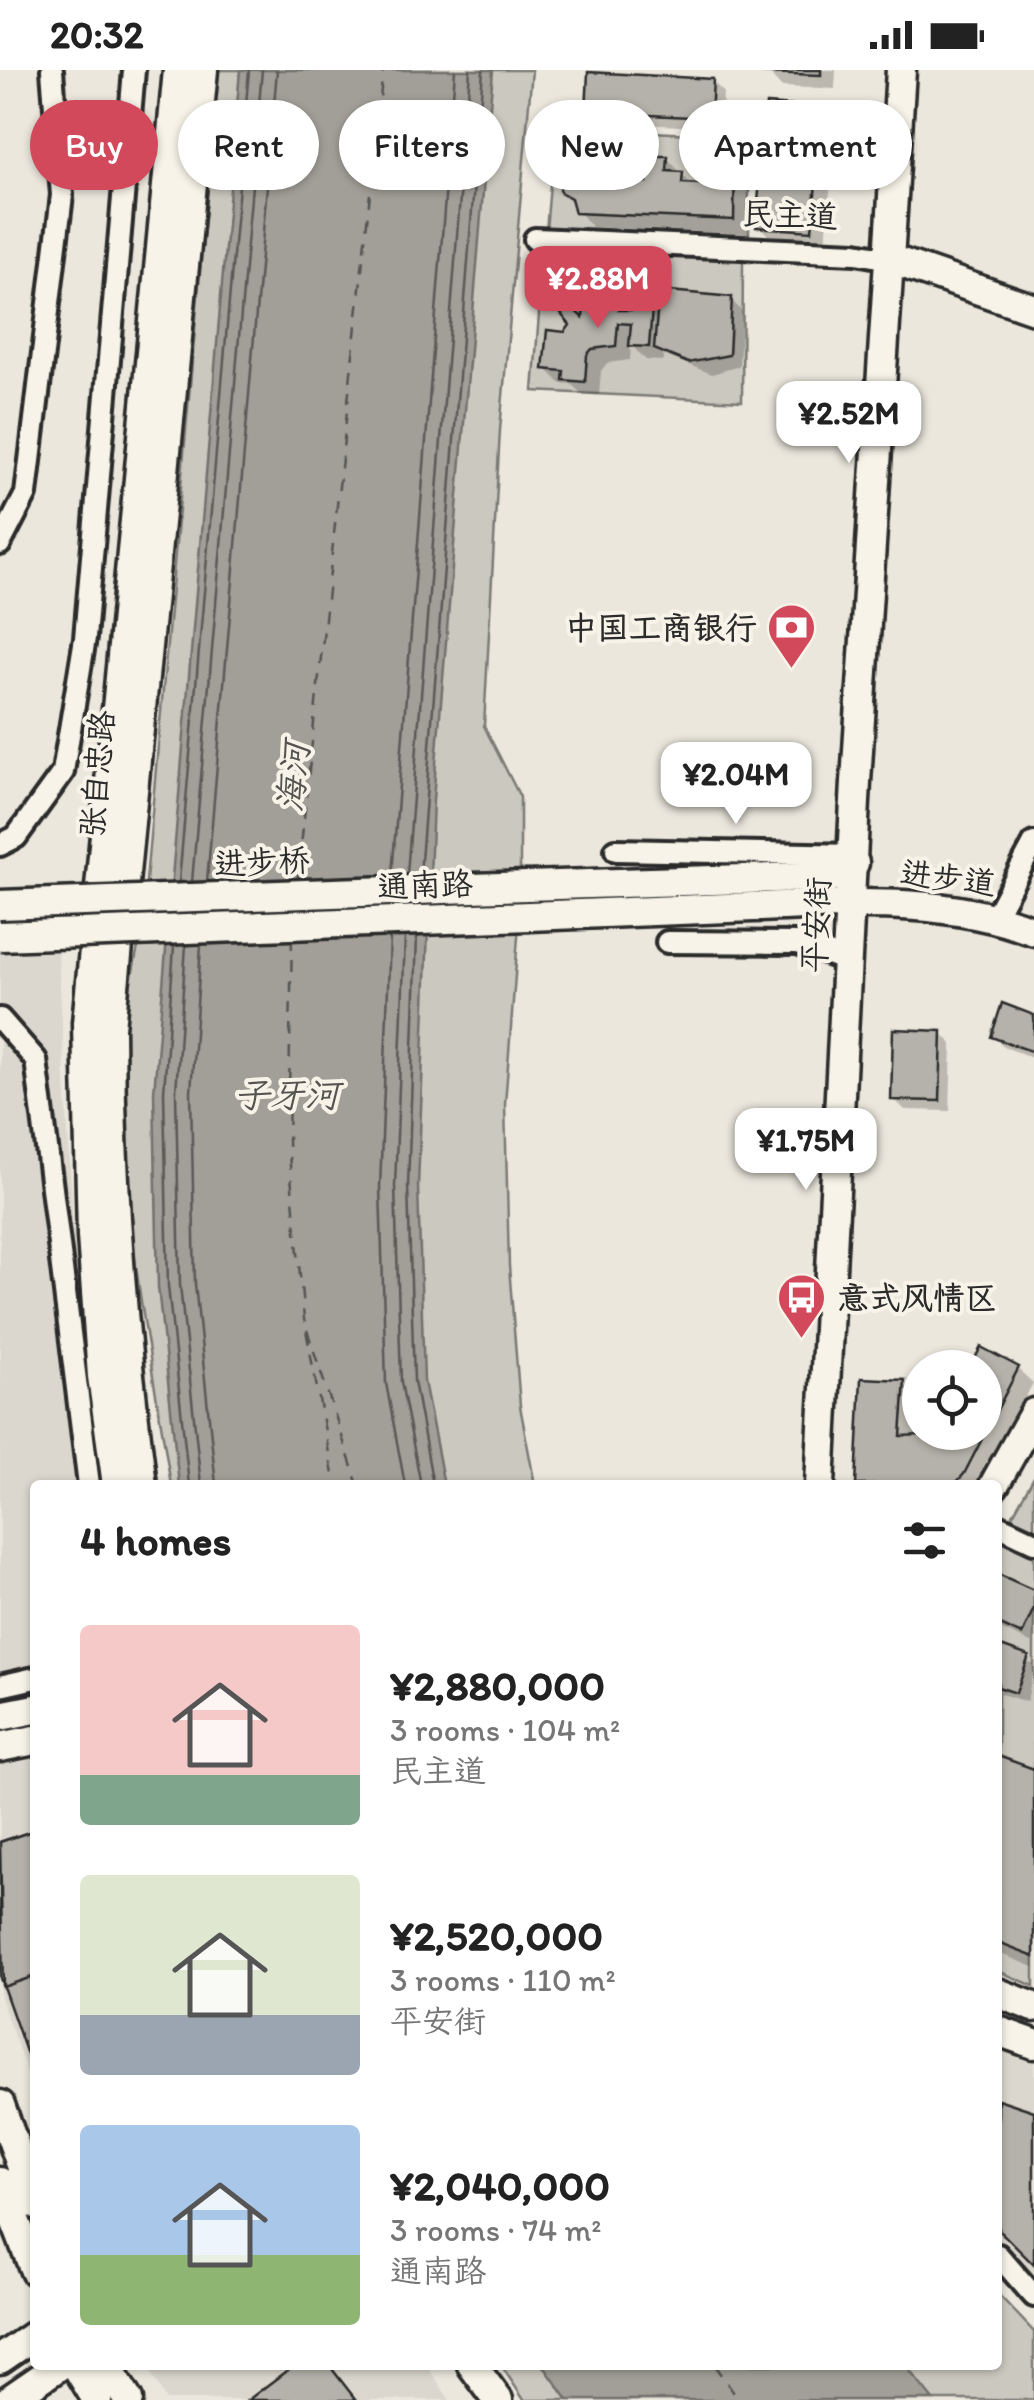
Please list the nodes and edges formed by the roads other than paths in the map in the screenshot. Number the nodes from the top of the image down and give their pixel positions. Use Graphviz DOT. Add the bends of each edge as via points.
graph roads {
  1 [pos="52,70"];
  2 [pos="134,70"];
  3 [pos="178,70"];
  4 [pos="202,70"];
  5 [pos="900,70"];
  6 [pos="535,239"];
  7 [pos="890,259"];
  8 [pos="1034,310"];
  9 [pos="0,544"];
  10 [pos="1034,843"];
  11 [pos="0,845"];
  12 [pos="616,850"];
  13 [pos="854,859"];
  14 [pos="852,904"];
  15 [pos="0,905"];
  16 [pos="995,916"];
  17 [pos="1034,931"];
  18 [pos="0,936"];
  19 [pos="667,942"];
  20 [pos="850,962"];
  21 [pos="0,1018"];
  22 [pos="1034,1413"];
  23 [pos="88,1480"];
  24 [pos="116,1480"];
  25 [pos="141,1480"];
  26 [pos="820,1480"];
  27 [pos="997,1480"];
  28 [pos="1002,1527"];
  29 [pos="1034,1542"];
  30 [pos="30,1679"];
  31 [pos="0,1686"];
  32 [pos="30,1710"];
  33 [pos="0,1716"];
  34 [pos="30,1741"];
  35 [pos="0,1747"];
  36 [pos="1002,1995"];
  37 [pos="1034,2007"];
  38 [pos="1002,2032"];
  39 [pos="1034,2044"];
  40 [pos="0,2105"];
  41 [pos="0,2182"];
  42 [pos="30,2190"];
  43 [pos="30,2258"];
  44 [pos="1002,2260"];
  45 [pos="1034,2296"];
  46 [pos="30,2338"];
  47 [pos="0,2359"];
  48 [pos="53,2370"];
  49 [pos="79,2370"];
  50 [pos="109,2370"];
  51 [pos="455,2370"];
  52 [pos="476,2370"];
  53 [pos="9,2400"];
  54 [pos="97,2400"];
  55 [pos="128,2400"];
  56 [pos="475,2400"];
  57 [pos="498,2400"];
  1 -- 9 [label="street" via="62,195 26,494"];
  2 -- 11 [label="street" via="85,638 63,772 16,836"];
  3 -- 24 [label="street, 张自忠路" via="87,1022 92,1236"];
  4 -- 25 [label="street, 张自忠路" via="110,1028 117,1254"];
  5 -- 7 [label="street, 平安街"];
  6 -- 7 [label="street, 民主道"];
  7 -- 8 [label="street, 民主道"];
  7 -- 13 [label="street, 平安街"];
  10 -- 16 [label="street"];
  12 -- 13 [label="street"];
  13 -- 14 [label="street, 平安街"];
  13 -- 15 [label="street, 进步桥, bridge" via="834,876"];
  14 -- 16 [label="street, 进步道" via="945,906"];
  14 -- 18 [label="street, 通南路, bridge"];
  14 -- 20 [label="street, 平安街"];
  16 -- 17 [label="street, 进步道"];
  19 -- 20 [label="street" via="798,943"];
  20 -- 26 [label="street, 平安街"];
  21 -- 23 [label="street" via="36,1060"];
  22 -- 27 [label="street"];
  28 -- 29 [label="street"];
  30 -- 31 [label="street"];
  32 -- 33 [label="street"];
  34 -- 35 [label="street"];
  36 -- 37 [label="street"];
  38 -- 39 [label="street"];
  40 -- 42 [label="street"];
  41 -- 43 [label="street"];
  44 -- 45 [label="street"];
  46 -- 47 [label="street"];
  48 -- 53 [label="street"];
  49 -- 54 [label="street"];
  50 -- 55 [label="street"];
  51 -- 56 [label="street"];
  52 -- 57 [label="street"];
}
